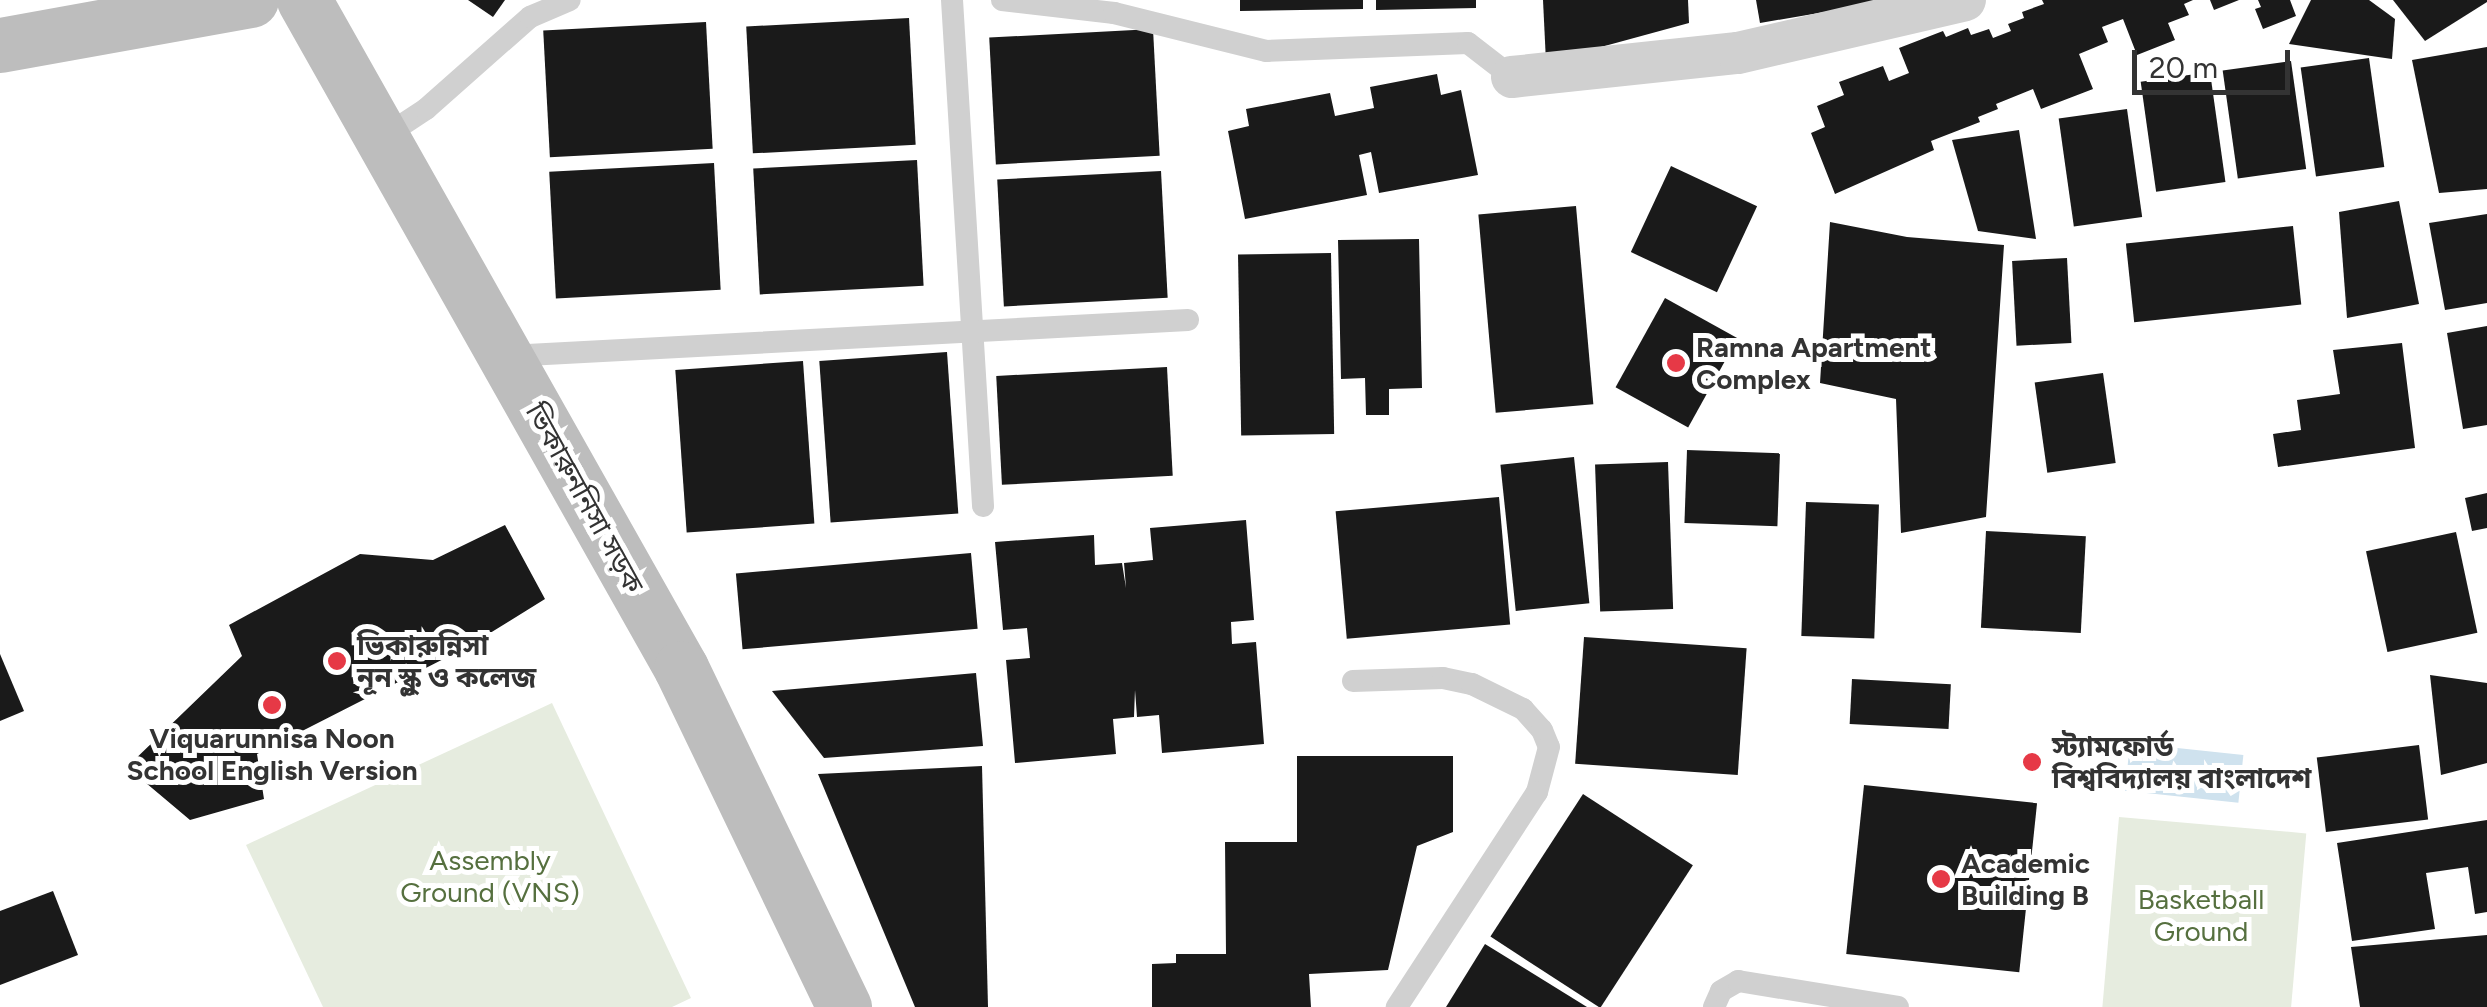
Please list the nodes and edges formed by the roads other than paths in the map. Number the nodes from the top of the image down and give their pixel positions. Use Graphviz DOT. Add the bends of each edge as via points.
graph roads {
  1 [pos="251,0"];
  2 [pos="304,0"];
  3 [pos="570,0"];
  4 [pos="952,0"];
  5 [pos="1002,0"];
  6 [pos="1964,0"];
  7 [pos="0,46"];
  8 [pos="1512,77"];
  9 [pos="382,138"];
  10 [pos="1188,320"];
  11 [pos="972,331"];
  12 [pos="505,356"];
  13 [pos="983,506"];
  14 [pos="1353,681"];
  15 [pos="844,1007"];
  16 [pos="1397,1007"];
  17 [pos="1714,1007"];
  18 [pos="1898,1007"];
  1 -- 7 [label="street"];
  2 -- 9 [label="street, ভিকারুননিসা সড়ক"];
  3 -- 9 [label="lane" via="530,17 426,109"];
  4 -- 11 [label="lane"];
  5 -- 8 [label="lane" via="1114,12 1266,51 1468,43"];
  6 -- 8 [label="street" via="1738,53"];
  9 -- 12 [label="street, ভিকারুননিসা সড়ক"];
  10 -- 11 [label="lane"];
  11 -- 12 [label="lane"];
  11 -- 13 [label="lane"];
  12 -- 15 [label="street, ভিকারুননিসা সড়ক" via="682,668"];
  14 -- 16 [label="lane" via="1443,678 1472,684 1524,709 1549,746 1537,792"];
  17 -- 18 [label="lane" via="1721,992 1738,981"];
}
